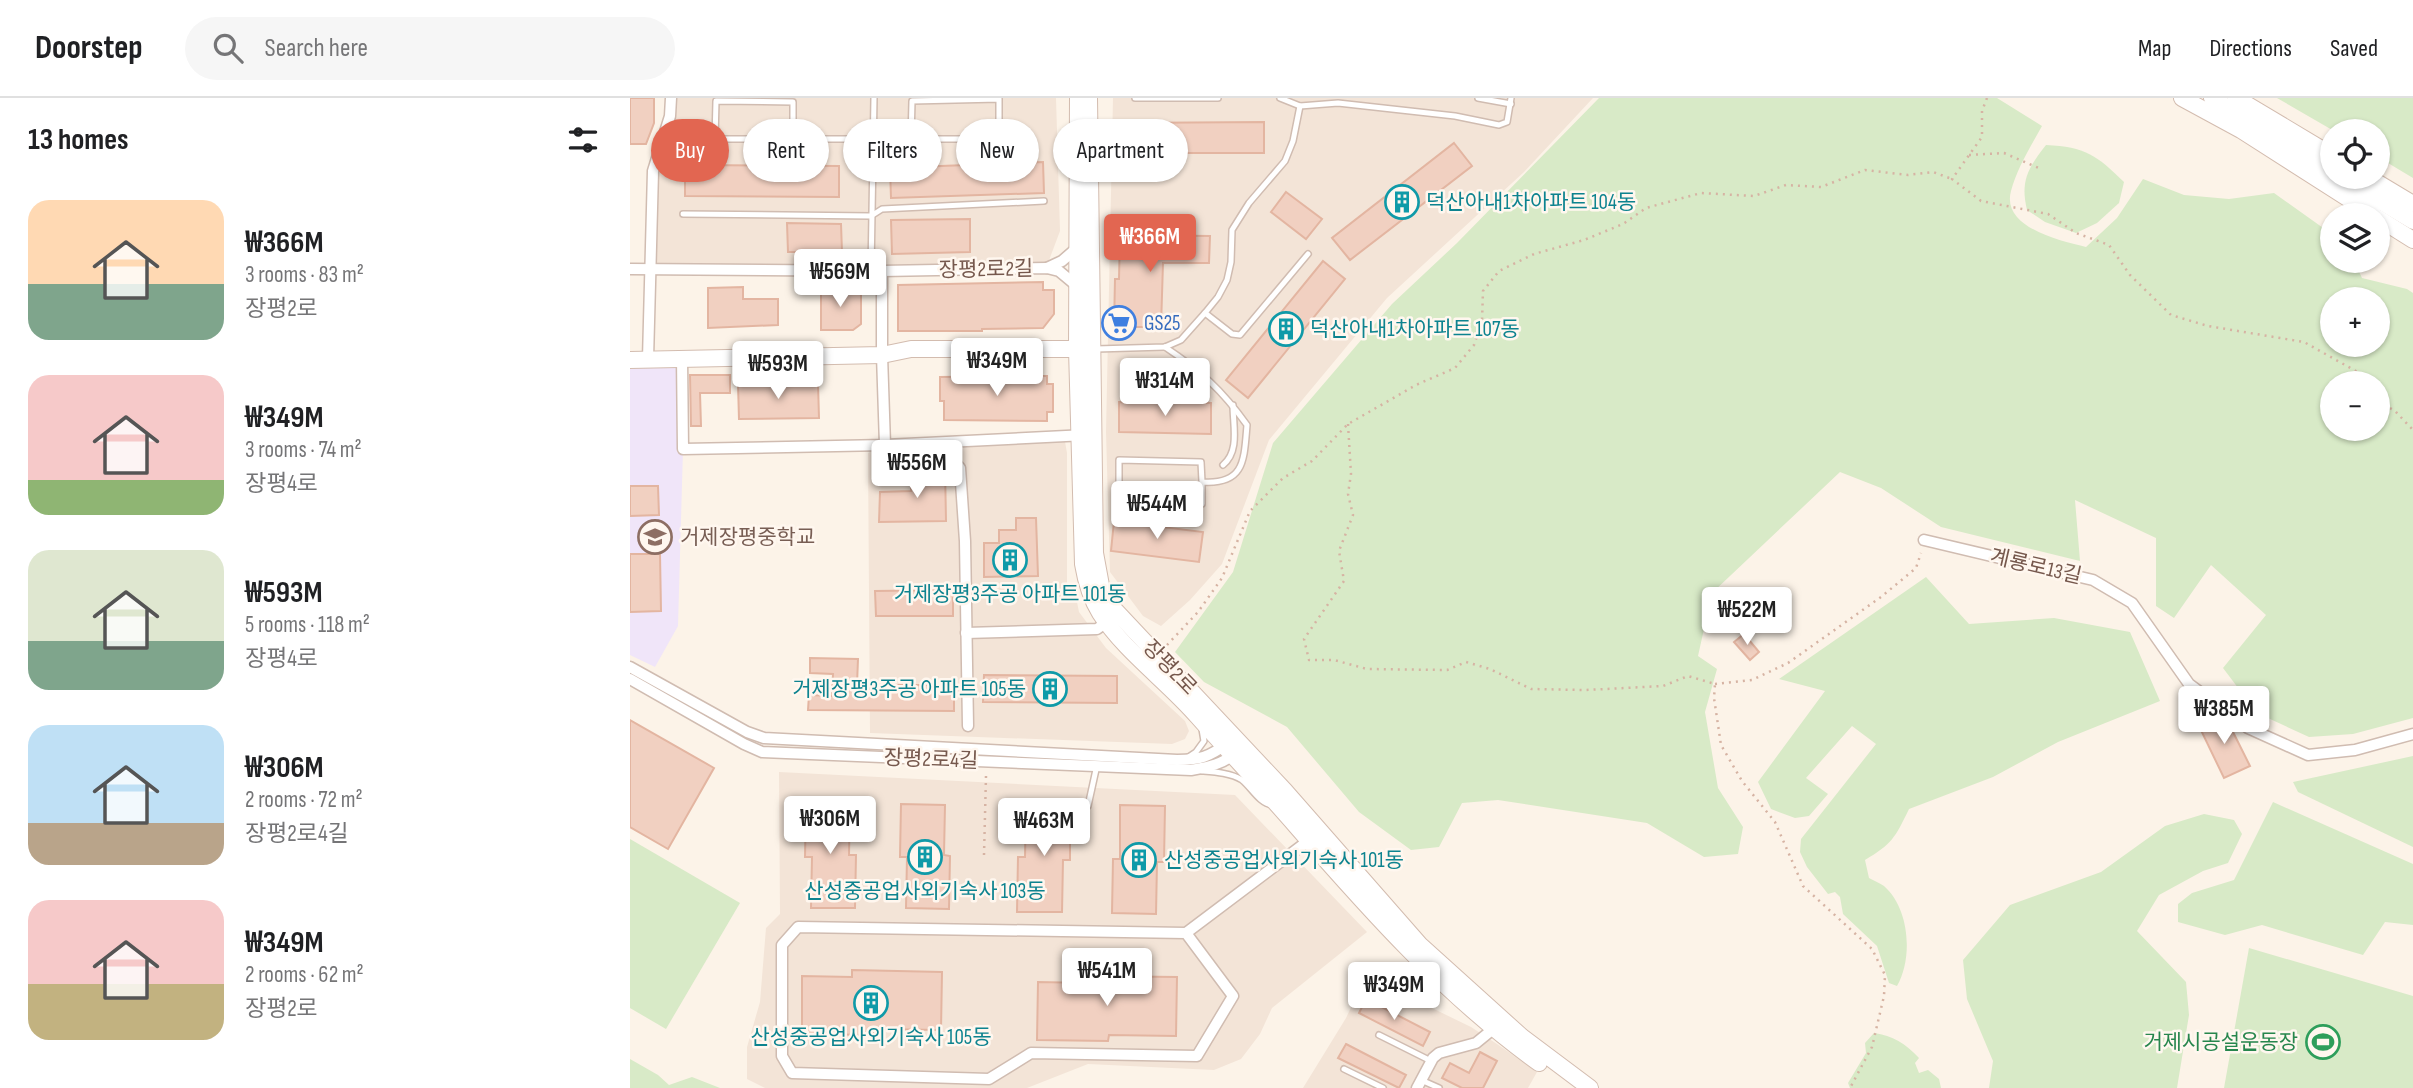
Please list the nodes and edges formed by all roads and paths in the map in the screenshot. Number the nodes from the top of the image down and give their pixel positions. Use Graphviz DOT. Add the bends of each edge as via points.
graph roads {
  1 [pos="671,98"];
  2 [pos="874,98"];
  3 [pos="1066,98"];
  4 [pos="1078,98"];
  5 [pos="1089,98"];
  6 [pos="1096,98"];
  7 [pos="1135,98"];
  8 [pos="1219,98"];
  9 [pos="1280,98"];
  10 [pos="1478,98"];
  11 [pos="1987,98"];
  12 [pos="2173,98"];
  13 [pos="2212,98"];
  14 [pos="2236,98"];
  15 [pos="1340,100"];
  16 [pos="1511,101"];
  17 [pos="2188,101"];
  18 [pos="1300,106"];
  19 [pos="873,119"];
  20 [pos="1067,119"];
  21 [pos="1080,119"];
  22 [pos="1088,119"];
  23 [pos="1096,119"];
  24 [pos="911,139"];
  25 [pos="793,140"];
  26 [pos="2320,148"];
  27 [pos="1969,155"];
  28 [pos="2320,164"];
  29 [pos="2040,169"];
  30 [pos="1952,179"];
  31 [pos="871,182"];
  32 [pos="1084,182"];
  33 [pos="1084,182"];
  34 [pos="2360,189"];
  35 [pos="2388,189"];
  36 [pos="1044,201"];
  37 [pos="2354,203"];
  38 [pos="2413,204"];
  39 [pos="683,214"];
  40 [pos="871,216"];
  41 [pos="2413,221"];
  42 [pos="2390,226"];
  43 [pos="2413,240"];
  44 [pos="1077,248"];
  45 [pos="1308,254"];
  46 [pos="1047,268"];
  47 [pos="630,269"];
  48 [pos="650,270"];
  49 [pos="877,271"];
  50 [pos="1077,286"];
  51 [pos="1205,313"];
  52 [pos="1165,347"];
  53 [pos="1085,349"];
  54 [pos="882,355"];
  55 [pos="682,358"];
  56 [pos="648,359"];
  57 [pos="630,360"];
  58 [pos="2357,371"];
  59 [pos="1233,405"];
  60 [pos="2390,408"];
  61 [pos="1348,424"];
  62 [pos="2413,429"];
  63 [pos="1086,435"];
  64 [pos="885,445"];
  65 [pos="936,459"];
  66 [pos="1223,465"];
  67 [pos="1202,482"];
  68 [pos="1924,540"];
  69 [pos="1112,618"];
  70 [pos="967,633"];
  71 [pos="1158,654"];
  72 [pos="630,667"];
  73 [pos="630,679"];
  74 [pos="1715,684"];
  75 [pos="1195,713"];
  76 [pos="968,726"];
  77 [pos="2413,734"];
  78 [pos="1234,746"];
  79 [pos="1098,761"];
  80 [pos="1187,764"];
  81 [pos="986,776"];
  82 [pos="1088,806"];
  83 [pos="1278,806"];
  84 [pos="1314,836"];
  85 [pos="984,855"];
  86 [pos="1186,933"];
  87 [pos="1499,1024"];
  88 [pos="1379,1035"];
  89 [pos="1431,1061"];
  90 [pos="1344,1069"];
  91 [pos="1419,1084"];
  92 [pos="1383,1088"];
  93 [pos="1439,1088"];
  94 [pos="1574,1088"];
  95 [pos="1590,1088"];
  96 [pos="1850,1088"];
  1 -- 48 [label="street" via="653,171"];
  2 -- 19 [label="lane"];
  3 -- 20 [label="street"];
  4 -- 21 [label="street, 장평2로"];
  5 -- 22 [label="street, 장평2로"];
  6 -- 23 [label="street"];
  7 -- 8 [label="lane"];
  9 -- 18 [label="lane"];
  10 -- 16 [label="lane"];
  11 -- 27 [label="path" via="1982,137"];
  12 -- 17 [label="street"];
  13 -- 28 [label="street"];
  14 -- 26 [label="street"];
  15 -- 16 [label="lane" via="1499,125 1507,122"];
  15 -- 18 [label="lane"];
  17 -- 37 [label="street"];
  18 -- 51 [label="lane" via="1285,161 1232,230 1227,280"];
  24 -- 24 [label="lane" via="999,139 999,99 912,101"];
  25 -- 25 [label="lane" via="793,102 716,101 715,139"];
  27 -- 29 [label="path" via="2004,153"];
  27 -- 30 [label="path"];
  30 -- 58 [label="path" via="1981,201 2048,215 2076,233 2109,245 2130,275 2171,315 2304,342"];
  30 -- 61 [label="path" via="1933,172 1866,170 1821,187 1786,185 1754,196 1701,193 1646,208 1623,224 1499,271 1483,291 1482,321 1474,345 1455,368"];
  31 -- 40 [label="lane"];
  32 -- 44 [label="street, 장평2로"];
  33 -- 53 [label="street, 장평2로"];
  34 -- 41 [label="street"];
  35 -- 38 [label="street"];
  36 -- 40 [label="lane" via="882,209"];
  39 -- 40 [label="lane"];
  40 -- 49 [label="lane"];
  42 -- 43 [label="street"];
  44 -- 46 [label="street"];
  44 -- 50 [label="street, 장평2로"];
  45 -- 51 [label="lane" via="1240,335"];
  46 -- 49 [label="street, 장평2로2길"];
  46 -- 50 [label="street" via="1059,271"];
  47 -- 48 [label="street, 장평2로2길"];
  48 -- 49 [label="street, 장평2로2길"];
  48 -- 56 [label="street"];
  49 -- 54 [label="street"];
  50 -- 53 [label="street, 장평2로"];
  51 -- 52 [label="lane" via="1181,340"];
  52 -- 53 [label="lane"];
  52 -- 59 [label="lane" via="1198,369"];
  53 -- 54 [label="street" via="911,349"];
  53 -- 63 [label="street, 장평2로"];
  54 -- 55 [label="street"];
  54 -- 64 [label="street"];
  55 -- 56 [label="street"];
  55 -- 64 [label="street" via="683,449"];
  56 -- 57 [label="street"];
  59 -- 66 [label="lane" via="1234,451"];
  59 -- 67 [label="lane" via="1247,425 1242,467 1230,480"];
  60 -- 62 [label="path"];
  61 -- 71 [label="path" via="1312,461 1283,478 1250,511 1222,578 1198,612"];
  61 -- 74 [label="path" via="1352,474 1348,494 1353,515 1339,551 1345,581 1304,639 1309,660 1334,660 1367,669 1447,670 1466,662 1531,689 1662,686 1688,676"];
  63 -- 64 [label="street"];
  63 -- 69 [label="street, 장평2로" via="1096,563"];
  65 -- 70 [label="street" via="952,459 960,468"];
  67 -- 67 [label="lane" via="1201,461 1119,460 1119,500 1202,503"];
  68 -- 74 [label="path" via="1916,568 1788,663 1752,680"];
  68 -- 77 [label="street, 계룡로13길" via="2093,580 2132,604 2189,684 2248,728 2308,755 2355,750"];
  69 -- 70 [label="street" via="1097,629"];
  69 -- 71 [label="street, 장평2로"];
  69 -- 75 [label="street, 장평2로"];
  70 -- 76 [label="street"];
  71 -- 78 [label="street, 장평2로"];
  72 -- 79 [label="street, 장평2로4길" via="764,738"];
  73 -- 79 [label="street, 장평2로4길" via="762,752"];
  74 -- 96 [label="path" via="1721,746 1775,822 1802,886 1872,949 1885,975 1872,1047"];
  75 -- 78 [label="street, 장평2로"];
  75 -- 80 [label="lane" via="1204,741"];
  78 -- 80 [label="street, 장평2로4길"];
  78 -- 83 [label="street, 장평2로"];
  78 -- 84 [label="street, 장평2로"];
  79 -- 80 [label="street, 장평2로4길"];
  79 -- 82 [label="lane"];
  80 -- 83 [label="lane" via="1233,776 1266,804"];
  81 -- 85 [label="path"];
  83 -- 84 [label="street, 장평2로"];
  84 -- 86 [label="street"];
  84 -- 87 [label="street, 장평2로"];
  86 -- 86 [label="street" via="797,927 782,945 782,1056 792,1073 989,1079 1031,1053 1197,1056 1233,996"];
  87 -- 89 [label="street" via="1476,1043 1439,1052"];
  87 -- 94 [label="street, 장평2로"];
  87 -- 95 [label="street, 장평2로"];
  88 -- 89 [label="lane"];
  89 -- 91 [label="street"];
  90 -- 92 [label="lane"];
  91 -- 93 [label="lane"];
}
